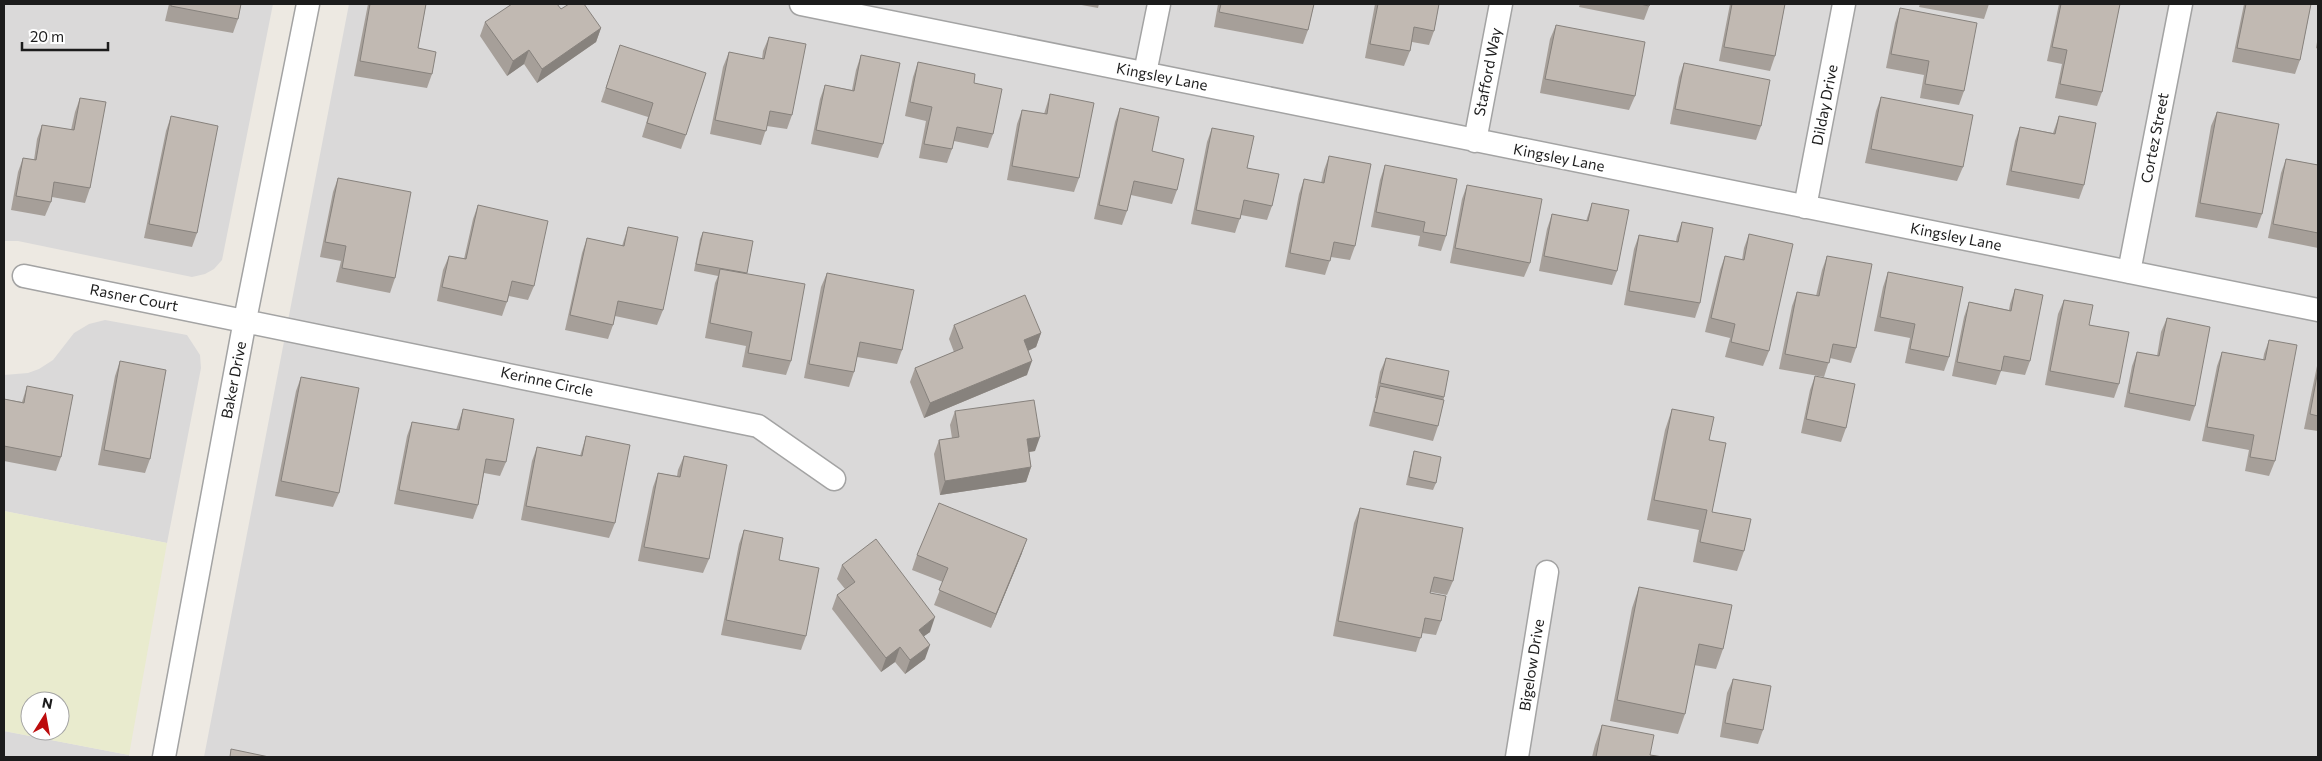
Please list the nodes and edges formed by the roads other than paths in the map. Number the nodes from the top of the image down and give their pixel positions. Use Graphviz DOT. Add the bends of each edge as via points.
graph roads {
  1 [pos="308,4"];
  2 [pos="801,4"];
  3 [pos="1159,4"];
  4 [pos="1501,4"];
  5 [pos="1844,4"];
  6 [pos="2181,4"];
  7 [pos="1145,73"];
  8 [pos="1475,141"];
  9 [pos="1805,207"];
  10 [pos="2129,272"];
  11 [pos="24,276"];
  12 [pos="2318,310"];
  13 [pos="245,320"];
  14 [pos="834,478"];
  15 [pos="1547,572"];
  16 [pos="164,757"];
  17 [pos="1516,757"];
  1 -- 13 [label="street, Baker Drive"];
  2 -- 7 [label="street, Kingsley Lane"];
  3 -- 7 [label="street"];
  4 -- 8 [label="street, Stafford Way"];
  5 -- 9 [label="street, Dilday Drive"];
  6 -- 10 [label="street, Cortez Street"];
  7 -- 8 [label="street, Kingsley Lane"];
  8 -- 9 [label="street, Kingsley Lane"];
  9 -- 10 [label="street, Kingsley Lane"];
  10 -- 12 [label="street, Kingsley Lane"];
  11 -- 13 [label="street, Rasner Court"];
  13 -- 14 [label="street, Kerinne Circle" via="758,426"];
  13 -- 16 [label="street, Baker Drive"];
  15 -- 17 [label="street, Bigelow Drive"];
}
